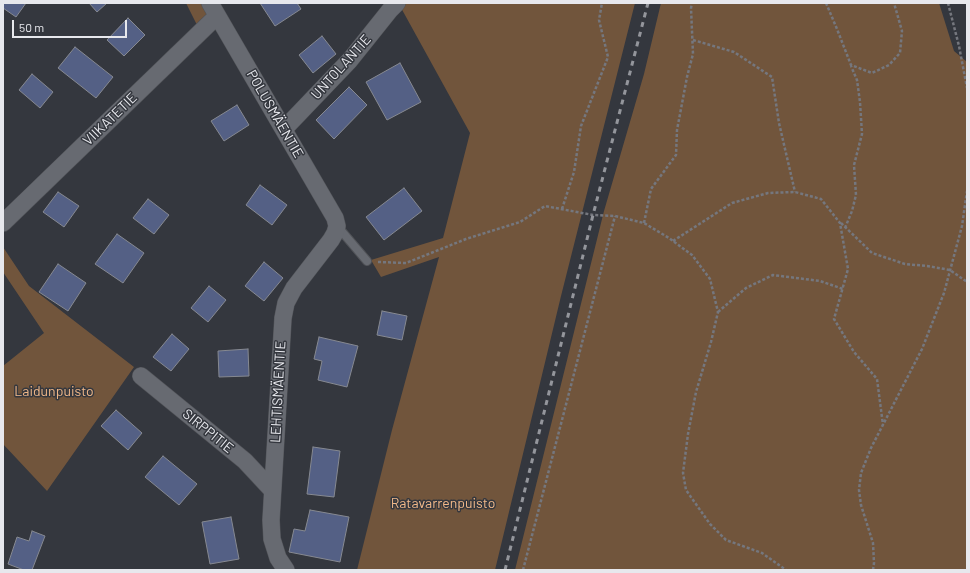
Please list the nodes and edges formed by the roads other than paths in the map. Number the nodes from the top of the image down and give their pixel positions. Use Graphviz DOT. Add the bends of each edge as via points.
graph roads {
  1 [pos="398,3"];
  2 [pos="213,9"];
  3 [pos="284,130"];
  4 [pos="3,223"];
  5 [pos="337,226"];
  6 [pos="367,261"];
  7 [pos="142,376"];
  8 [pos="272,490"];
  9 [pos="286,570"];
  1 -- 3 [label="street, UNTOLANTIE" via="350,60"];
  2 -- 3 [label="street, POLUSMÄENTIE"];
  2 -- 4 [label="street, VIIKATETIE"];
  3 -- 5 [label="street, POLUSMÄENTIE" via="335,218"];
  5 -- 6 [label="lane"];
  5 -- 8 [label="street, LEHTISMÄENTIE" via="335,233 294,288 286,303 281,334"];
  7 -- 8 [label="street, SIRPPITIE" via="245,461"];
  8 -- 9 [label="street, LEHTISMÄENTIE" via="272,539 278,558"];
}
